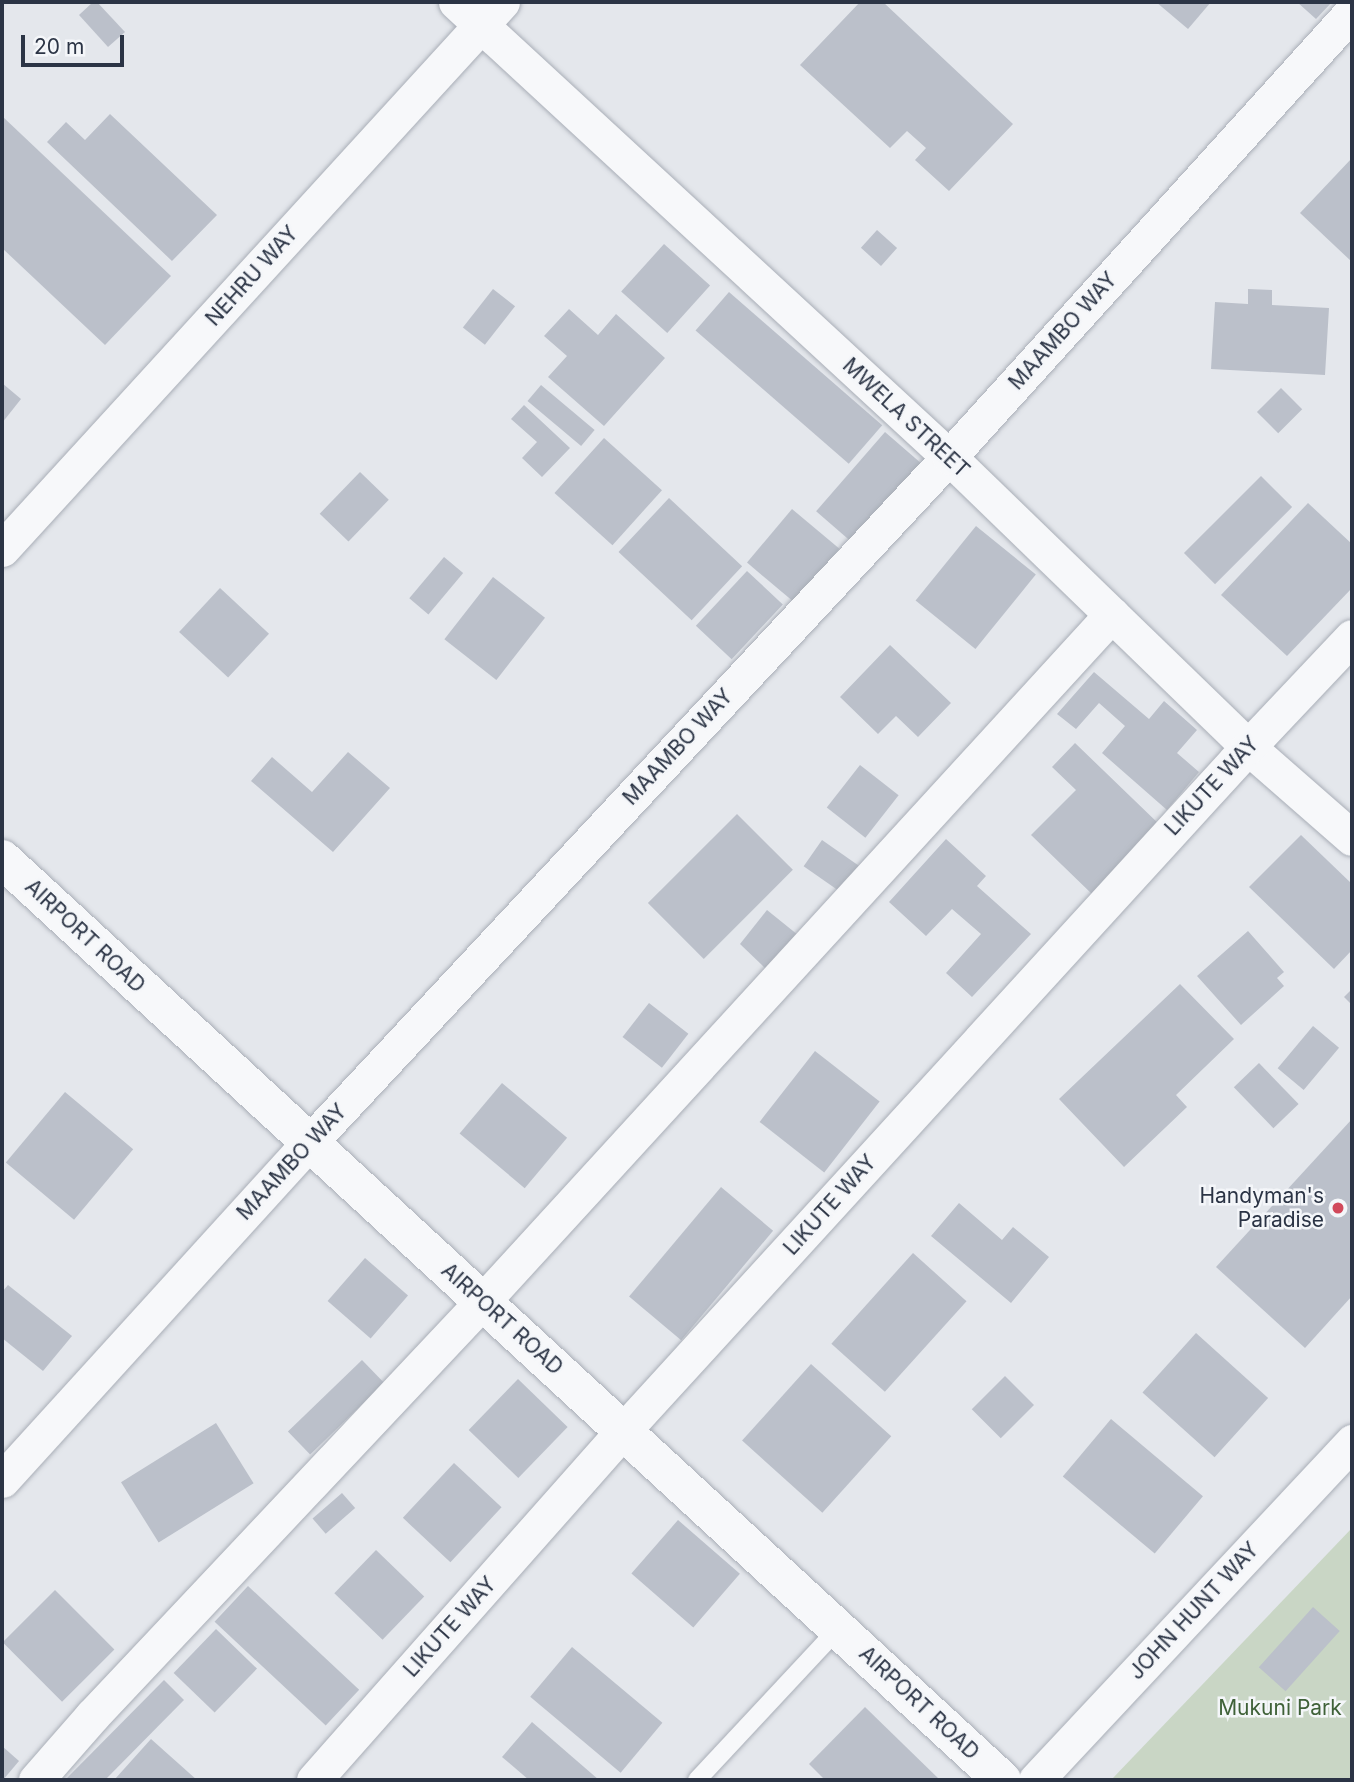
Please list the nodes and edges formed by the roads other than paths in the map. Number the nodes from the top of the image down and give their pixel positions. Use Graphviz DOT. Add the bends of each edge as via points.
graph roads {
  1 [pos="480,9"];
  2 [pos="1352,12"];
  3 [pos="949,457"];
  4 [pos="2,549"];
  5 [pos="1112,614"];
  6 [pos="1352,637"];
  7 [pos="1248,747"];
  8 [pos="1352,838"];
  9 [pos="2,859"];
  10 [pos="309,1143"];
  11 [pos="483,1301"];
  12 [pos="624,1430"];
  13 [pos="1352,1442"];
  14 [pos="2,1480"];
  15 [pos="838,1629"];
  16 [pos="36,1780"];
  17 [pos="314,1780"];
  18 [pos="696,1780"];
  19 [pos="1002,1780"];
  20 [pos="1036,1780"];
  1 -- 3 [label="street, MWELA STREET"];
  1 -- 4 [label="street, NEHRU WAY"];
  2 -- 3 [label="street, MAAMBO WAY"];
  3 -- 5 [label="street, MWELA STREET"];
  3 -- 10 [label="street, MAAMBO WAY"];
  5 -- 7 [label="street, MWELA STREET"];
  5 -- 11 [label="street"];
  6 -- 7 [label="street, LIKUTE WAY"];
  7 -- 8 [label="street, MWELA STREET"];
  7 -- 12 [label="street, LIKUTE WAY"];
  9 -- 10 [label="street, AIRPORT ROAD"];
  10 -- 11 [label="street, AIRPORT ROAD"];
  10 -- 14 [label="street, MAAMBO WAY"];
  11 -- 12 [label="street, AIRPORT ROAD"];
  11 -- 16 [label="street"];
  12 -- 15 [label="street, AIRPORT ROAD"];
  12 -- 17 [label="street, LIKUTE WAY"];
  13 -- 20 [label="street, JOHN HUNT WAY"];
  15 -- 18 [label="lane"];
  15 -- 19 [label="street, AIRPORT ROAD"];
}
